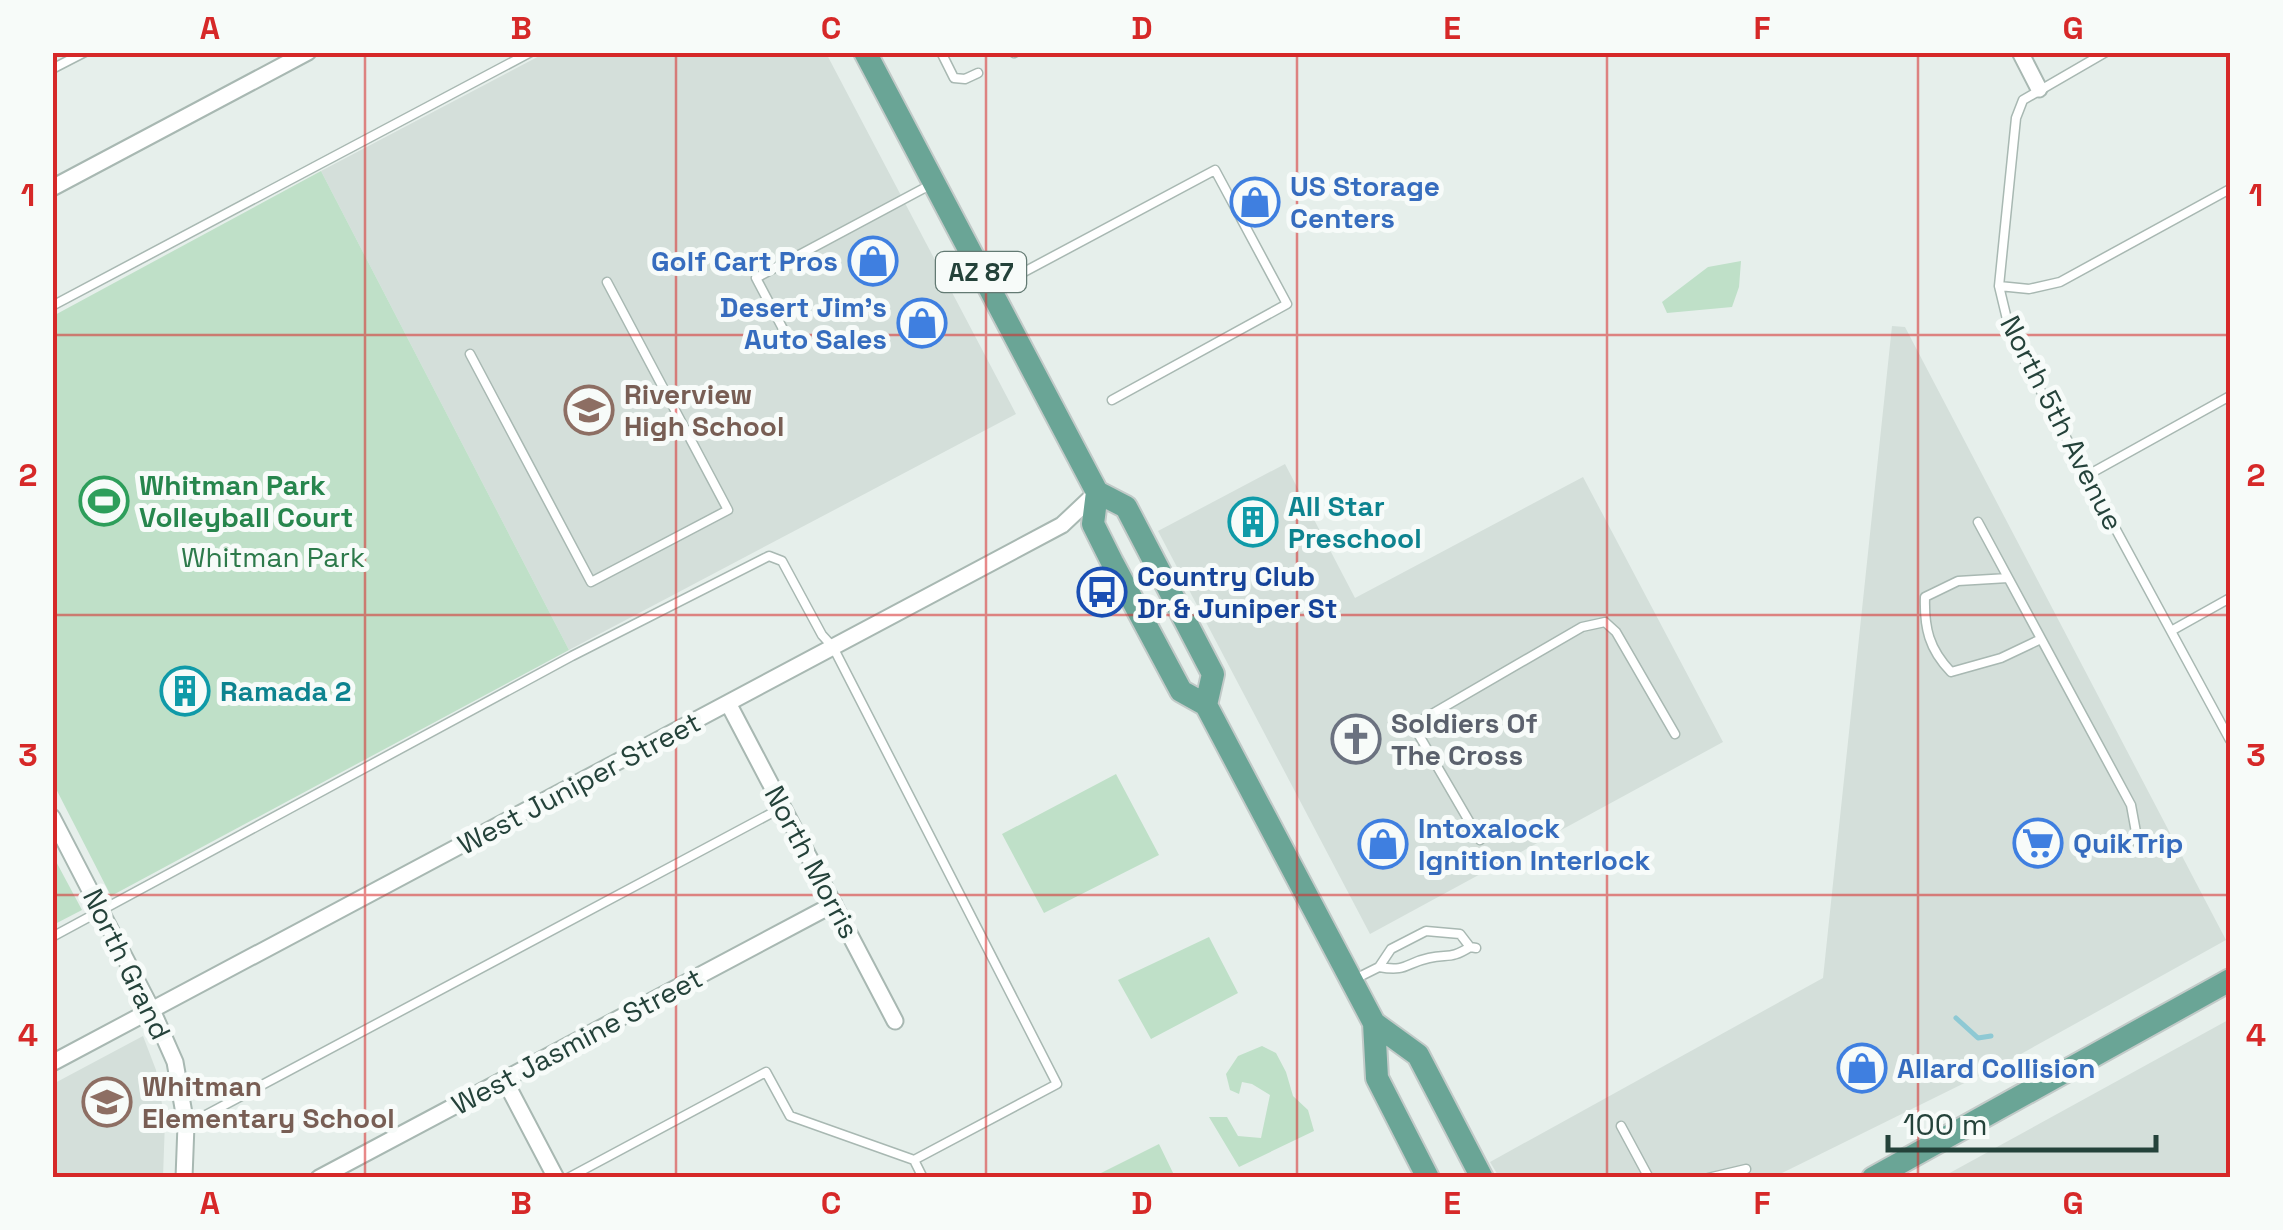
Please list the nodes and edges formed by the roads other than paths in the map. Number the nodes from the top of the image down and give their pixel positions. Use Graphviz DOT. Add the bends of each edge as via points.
graph roads {
  1 [pos="85,52"];
  2 [pos="308,52"];
  3 [pos="531,52"];
  4 [pos="866,52"];
  5 [pos="941,52"];
  6 [pos="2020,52"];
  7 [pos="2106,52"];
  8 [pos="52,70"];
  9 [pos="978,73"];
  10 [pos="2039,89"];
  11 [pos="934,183"];
  12 [pos="52,188"];
  13 [pos="2230,189"];
  14 [pos="607,282"];
  15 [pos="1998,286"];
  16 [pos="990,290"];
  17 [pos="52,306"];
  18 [pos="792,346"];
  19 [pos="470,354"];
  20 [pos="2230,396"];
  21 [pos="1112,400"];
  22 [pos="2086,476"];
  23 [pos="1097,492"];
  24 [pos="1978,522"];
  25 [pos="2008,578"];
  26 [pos="2230,598"];
  27 [pos="2171,631"];
  28 [pos="2041,638"];
  29 [pos="833,647"];
  30 [pos="728,703"];
  31 [pos="1206,705"];
  32 [pos="1675,734"];
  33 [pos="2230,740"];
  34 [pos="783,807"];
  35 [pos="52,816"];
  36 [pos="1480,840"];
  37 [pos="2138,843"];
  38 [pos="834,904"];
  39 [pos="101,911"];
  40 [pos="52,937"];
  41 [pos="1379,967"];
  42 [pos="1351,980"];
  43 [pos="2230,980"];
  44 [pos="152,1010"];
  45 [pos="896,1020"];
  46 [pos="1374,1023"];
  47 [pos="52,1063"];
  48 [pos="504,1079"];
  49 [pos="186,1125"];
  50 [pos="1621,1126"];
  51 [pos="914,1160"];
  52 [pos="1746,1169"];
  53 [pos="184,1178"];
  54 [pos="319,1178"];
  55 [pos="556,1178"];
  56 [pos="568,1178"];
  57 [pos="924,1178"];
  58 [pos="1428,1178"];
  59 [pos="1482,1178"];
  60 [pos="1649,1178"];
  61 [pos="1708,1178"];
  62 [pos="1873,1178"];
  1 -- 8 [label="lane"];
  2 -- 12 [label="street"];
  3 -- 17 [label="lane"];
  4 -- 11 [label="main road, AZ 87"];
  5 -- 9 [label="lane" via="954,78"];
  6 -- 10 [label="street"];
  7 -- 10 [label="lane"];
  10 -- 15 [label="lane, North 5th Avenue" via="2023,100 2016,118"];
  11 -- 16 [label="main road, AZ 87"];
  11 -- 18 [label="lane" via="756,278"];
  13 -- 15 [label="lane" via="2060,282"];
  14 -- 19 [label="lane" via="728,510 608,574 591,582"];
  15 -- 22 [label="lane, North 5th Avenue" via="2011,336"];
  16 -- 21 [label="lane" via="1215,170 1288,304"];
  16 -- 23 [label="main road, AZ 87"];
  20 -- 22 [label="lane"];
  22 -- 27 [label="lane, North 5th Avenue"];
  23 -- 29 [label="street, West Juniper Street" via="1062,525"];
  23 -- 31 [label="main road, AZ 87" via="1093,524 1112,562 1180,691"];
  23 -- 31 [label="main road, AZ 87" via="1126,507 1213,674"];
  24 -- 25 [label="lane"];
  25 -- 28 [label="lane"];
  25 -- 28 [label="lane" via="1958,581 1925,597 1924,624 1934,655 1951,672"];
  26 -- 27 [label="lane"];
  27 -- 33 [label="lane, North 5th Avenue"];
  28 -- 37 [label="lane" via="2130,805"];
  29 -- 30 [label="street, West Juniper Street"];
  29 -- 39 [label="lane" via="782,561 768,556"];
  29 -- 51 [label="lane" via="1058,1084"];
  30 -- 34 [label="street, North Morris"];
  30 -- 44 [label="street, West Juniper Street"];
  31 -- 42 [label="main road, AZ 87"];
  32 -- 36 [label="lane" via="1616,632 1605,622 1582,627 1414,725"];
  34 -- 38 [label="street, North Morris"];
  34 -- 49 [label="lane"];
  35 -- 39 [label="street, North Grand"];
  38 -- 45 [label="street, North Morris"];
  38 -- 48 [label="street, West Jasmine Street"];
  39 -- 40 [label="lane"];
  39 -- 44 [label="street, North Grand"];
  41 -- 41 [label="lane" via="1401,970 1473,948 1460,934 1426,932 1391,949"];
  41 -- 42 [label="lane"];
  42 -- 46 [label="main road, AZ 87"];
  43 -- 62 [label="main road"];
  44 -- 47 [label="street, West Juniper Street"];
  44 -- 49 [label="street, North Grand" via="175,1062"];
  46 -- 58 [label="main road, AZ 87" via="1377,1078"];
  46 -- 59 [label="main road, AZ 87" via="1418,1055"];
  48 -- 54 [label="street, West Jasmine Street"];
  48 -- 55 [label="street"];
  49 -- 53 [label="street, North Grand"];
  50 -- 60 [label="lane"];
  51 -- 56 [label="lane" via="790,1116 766,1072"];
  51 -- 57 [label="lane"];
  52 -- 61 [label="lane"];
}
